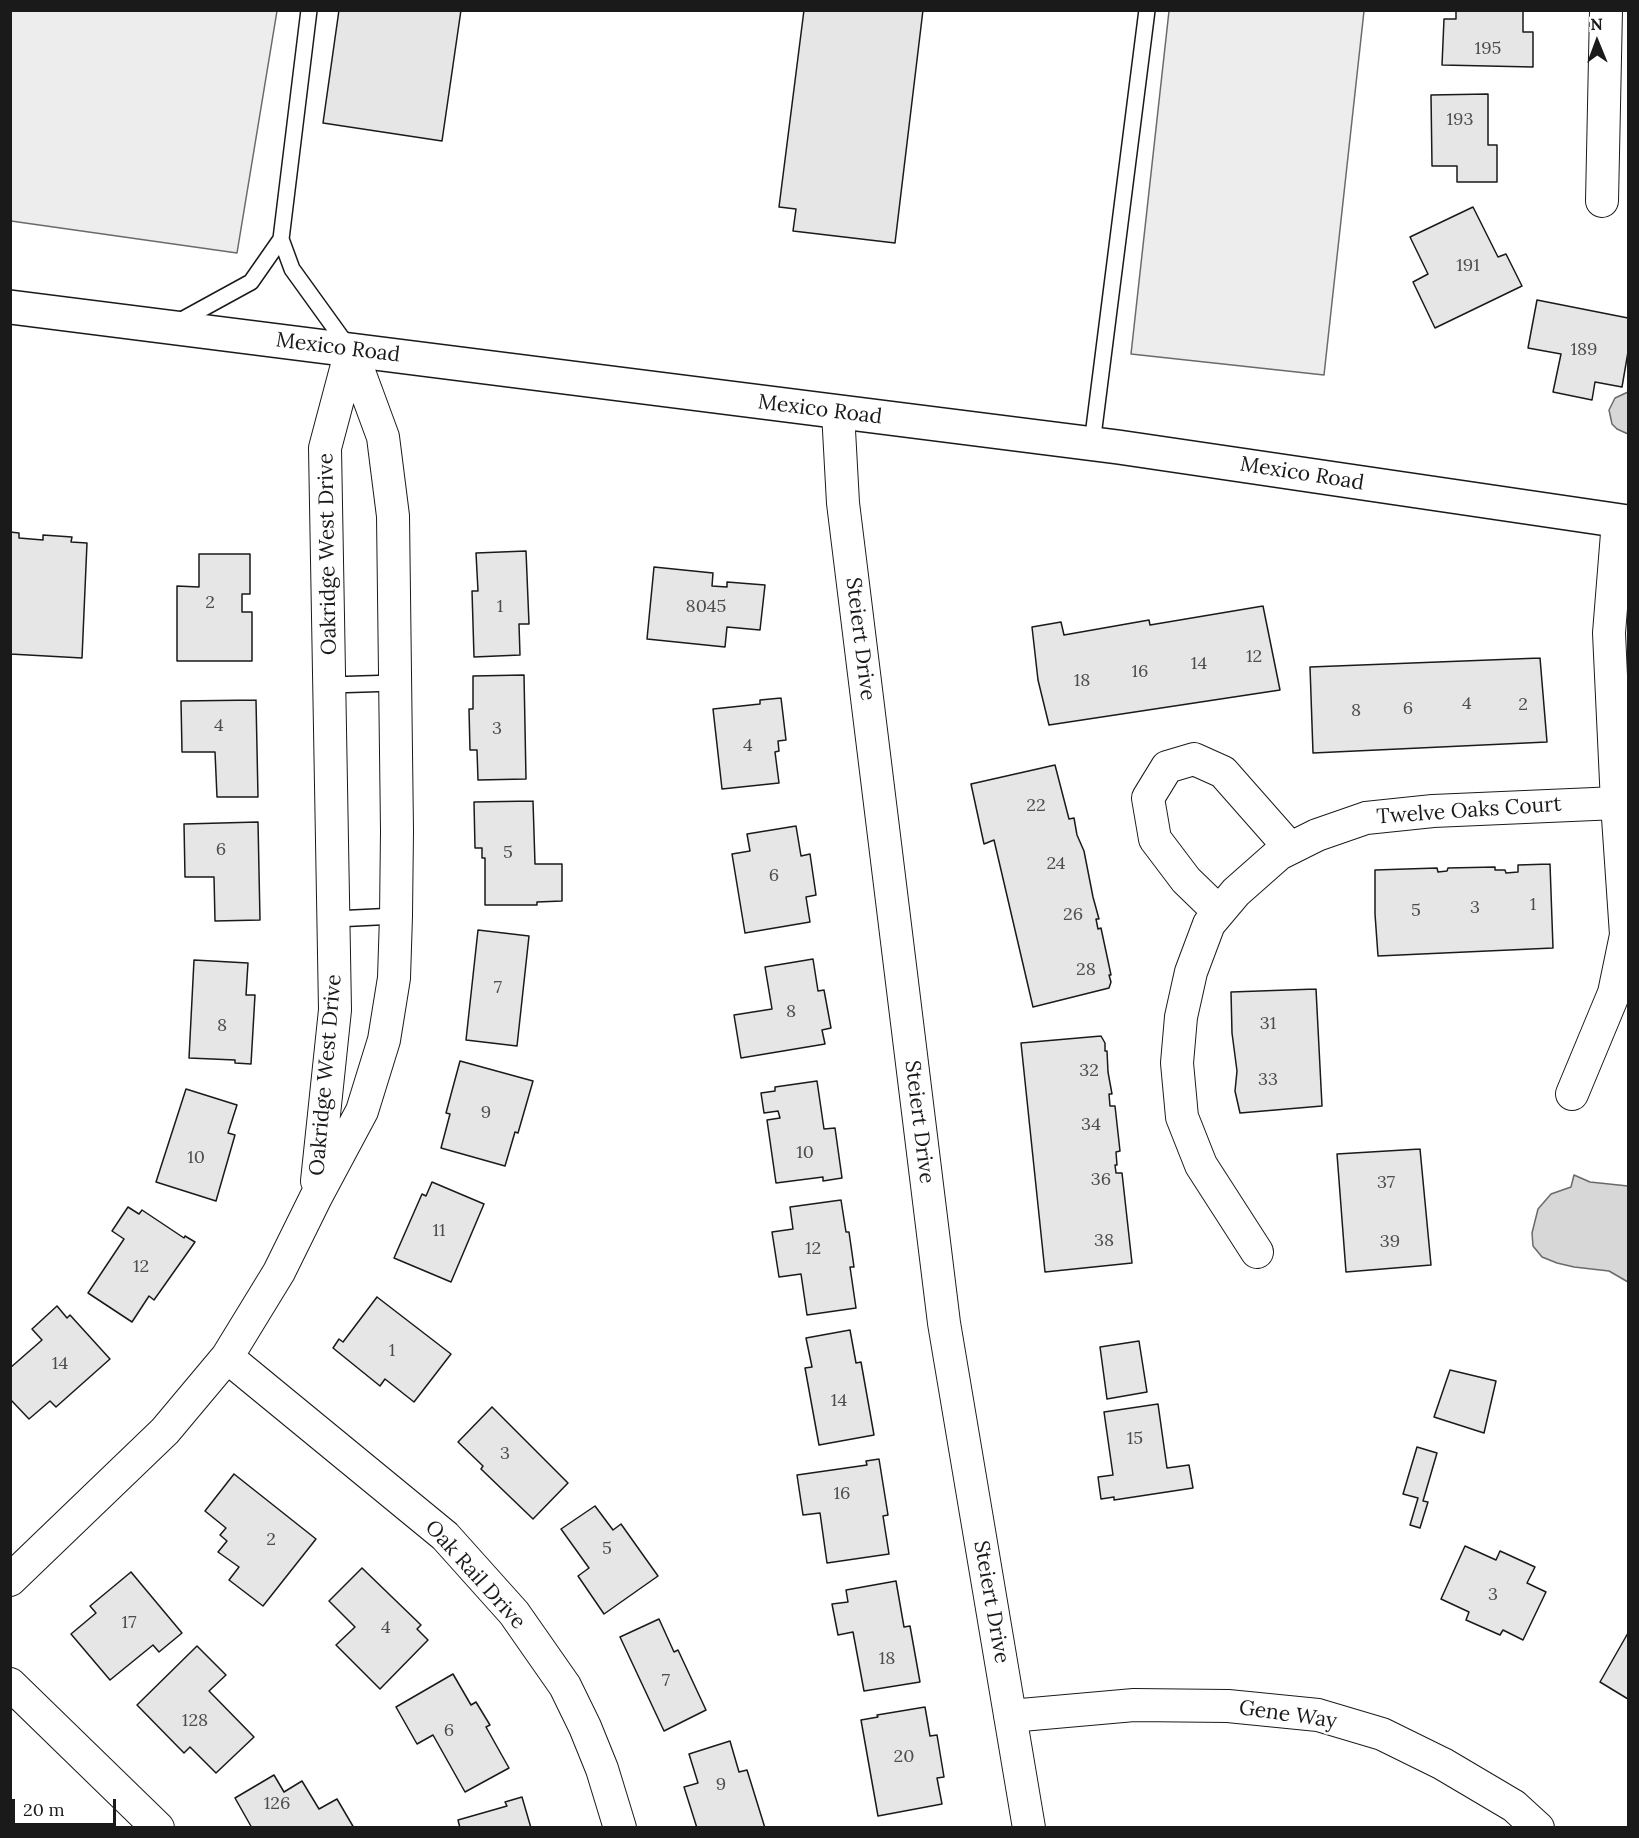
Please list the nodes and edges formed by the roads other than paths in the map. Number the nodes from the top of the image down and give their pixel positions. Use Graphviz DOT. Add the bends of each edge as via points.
graph roads {
  1 [pos="309,10"];
  2 [pos="1147,10"];
  3 [pos="1606,10"];
  4 [pos="1602,201"];
  5 [pos="281,239"];
  6 [pos="10,307"];
  7 [pos="170,327"];
  8 [pos="351,350"];
  9 [pos="838,412"];
  10 [pos="1092,444"];
  11 [pos="1623,521"];
  12 [pos="396,683"];
  13 [pos="330,685"];
  14 [pos="1617,803"];
  15 [pos="1290,848"];
  16 [pos="1219,912"];
  17 [pos="396,916"];
  18 [pos="335,919"];
  19 [pos="1572,1094"];
  20 [pos="316,1197"];
  21 [pos="1257,1252"];
  22 [pos="227,1357"];
  23 [pos="10,1580"];
  24 [pos="10,1684"];
  25 [pos="1010,1716"];
  26 [pos="158,1827"];
  27 [pos="620,1827"];
  28 [pos="1029,1827"];
  29 [pos="1538,1827"];
  1 -- 5 [label="lane"];
  2 -- 10 [label="lane"];
  3 -- 4 [label="street"];
  5 -- 7 [label="lane" via="251,282"];
  5 -- 8 [label="lane" via="292,269"];
  6 -- 7 [label="main road, Mexico Road"];
  7 -- 8 [label="main road, Mexico Road"];
  8 -- 9 [label="main road, Mexico Road"];
  8 -- 12 [label="street, Oakridge West Drive" via="383,437 393,516"];
  8 -- 13 [label="street, Oakridge West Drive" via="325,448"];
  9 -- 10 [label="main road, Mexico Road"];
  9 -- 25 [label="street, Steiert Drive" via="844,515 944,1323"];
  10 -- 11 [label="main road, Mexico Road"];
  11 -- 14 [label="street" via="1609,633"];
  12 -- 13 [label="lane"];
  12 -- 17 [label="street, Oakridge West Drive"];
  13 -- 18 [label="street, Oakridge West Drive"];
  14 -- 15 [label="street, Twelve Oaks Court" via="1366,818"];
  14 -- 19 [label="street" via="1626,935 1614,993"];
  15 -- 16 [label="street, Twelve Oaks Court" via="1236,892"];
  15 -- 16 [label="street" via="1224,772 1194,759 1167,767 1148,798 1155,839 1186,880"];
  16 -- 21 [label="street, Twelve Oaks Court" via="1209,924 1191,972 1181,1017 1177,1063 1182,1117 1202,1165"];
  17 -- 18 [label="lane"];
  17 -- 20 [label="street, Oakridge West Drive" via="394,978 384,1040 362,1111"];
  18 -- 20 [label="street, Oakridge West Drive" via="335,1010"];
  20 -- 22 [label="street, Oakridge West Drive" via="279,1272"];
  22 -- 23 [label="street, Oakridge West Drive" via="165,1431"];
  22 -- 27 [label="street, Oak Rail Drive" via="445,1536 514,1613 565,1686 602,1769"];
  24 -- 26 [label="street"];
  25 -- 28 [label="street, Steiert Drive"];
  25 -- 29 [label="street, Gene Way" via="1134,1705 1228,1706 1318,1715 1382,1734 1443,1764 1514,1806"];
}
